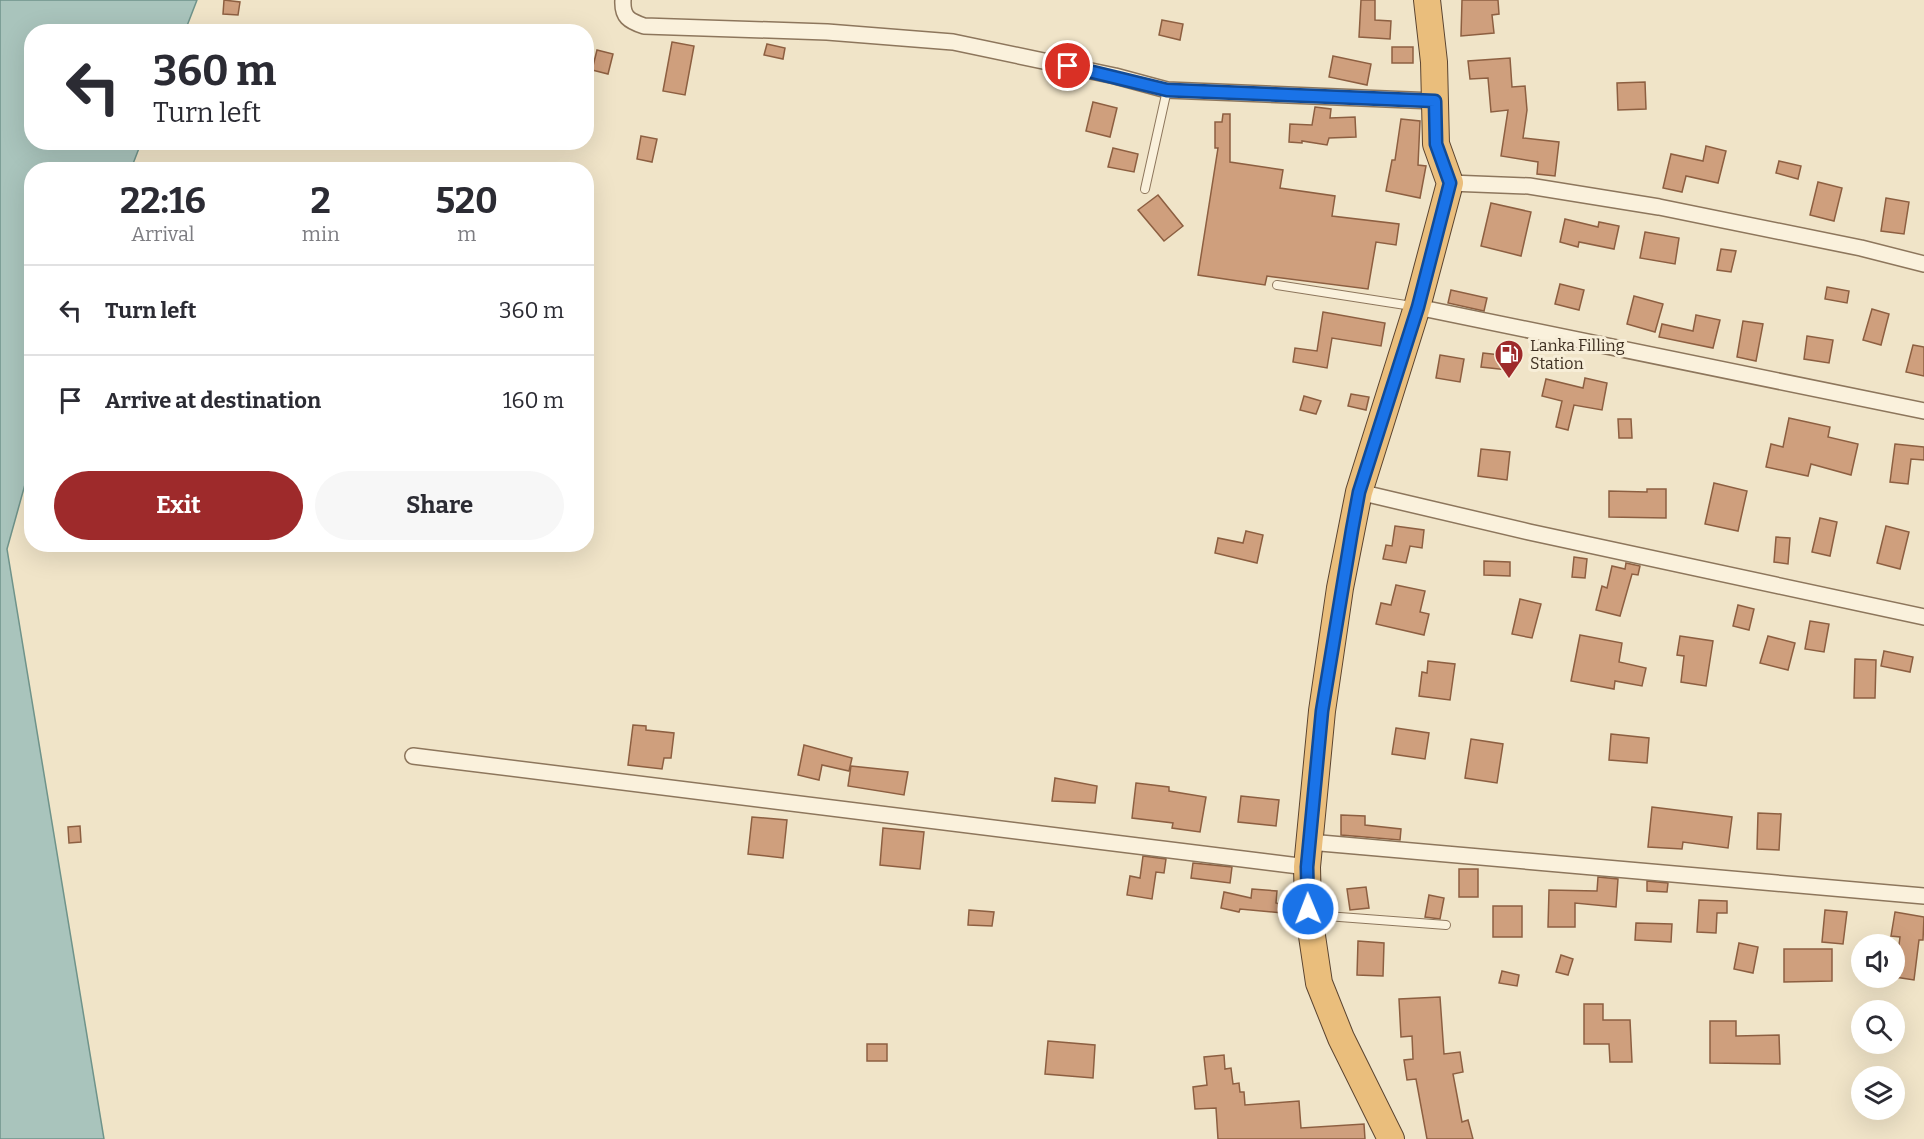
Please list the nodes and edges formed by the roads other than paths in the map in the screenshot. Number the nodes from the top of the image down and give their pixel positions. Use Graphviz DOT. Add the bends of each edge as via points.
graph roads {
  1 [pos="623,0"];
  2 [pos="1427,0"];
  3 [pos="1167,90"];
  4 [pos="1435,101"];
  5 [pos="1450,183"];
  6 [pos="1145,189"];
  7 [pos="1924,264"];
  8 [pos="1277,285"];
  9 [pos="1418,307"];
  10 [pos="1924,411"];
  11 [pos="1359,492"];
  12 [pos="1924,617"];
  13 [pos="413,756"];
  14 [pos="1308,854"];
  15 [pos="1924,896"];
  16 [pos="1309,914"];
  17 [pos="1446,925"];
  18 [pos="1392,1139"];
  1 -- 3 [label="street" via="622,12 629,21 644,26 827,32 953,42"];
  2 -- 4 [label="highway"];
  3 -- 4 [label="street"];
  3 -- 6 [label="lane"];
  4 -- 5 [label="highway" via="1436,144"];
  5 -- 7 [label="street" via="1529,186 1659,207"];
  5 -- 9 [label="highway"];
  8 -- 9 [label="lane"];
  9 -- 10 [label="street"];
  9 -- 11 [label="highway"];
  11 -- 12 [label="street"];
  11 -- 14 [label="highway" via="1322,711"];
  13 -- 14 [label="street"];
  14 -- 15 [label="street"];
  14 -- 16 [label="highway"];
  16 -- 17 [label="lane"];
  16 -- 18 [label="highway" via="1319,983 1341,1038"];
}
